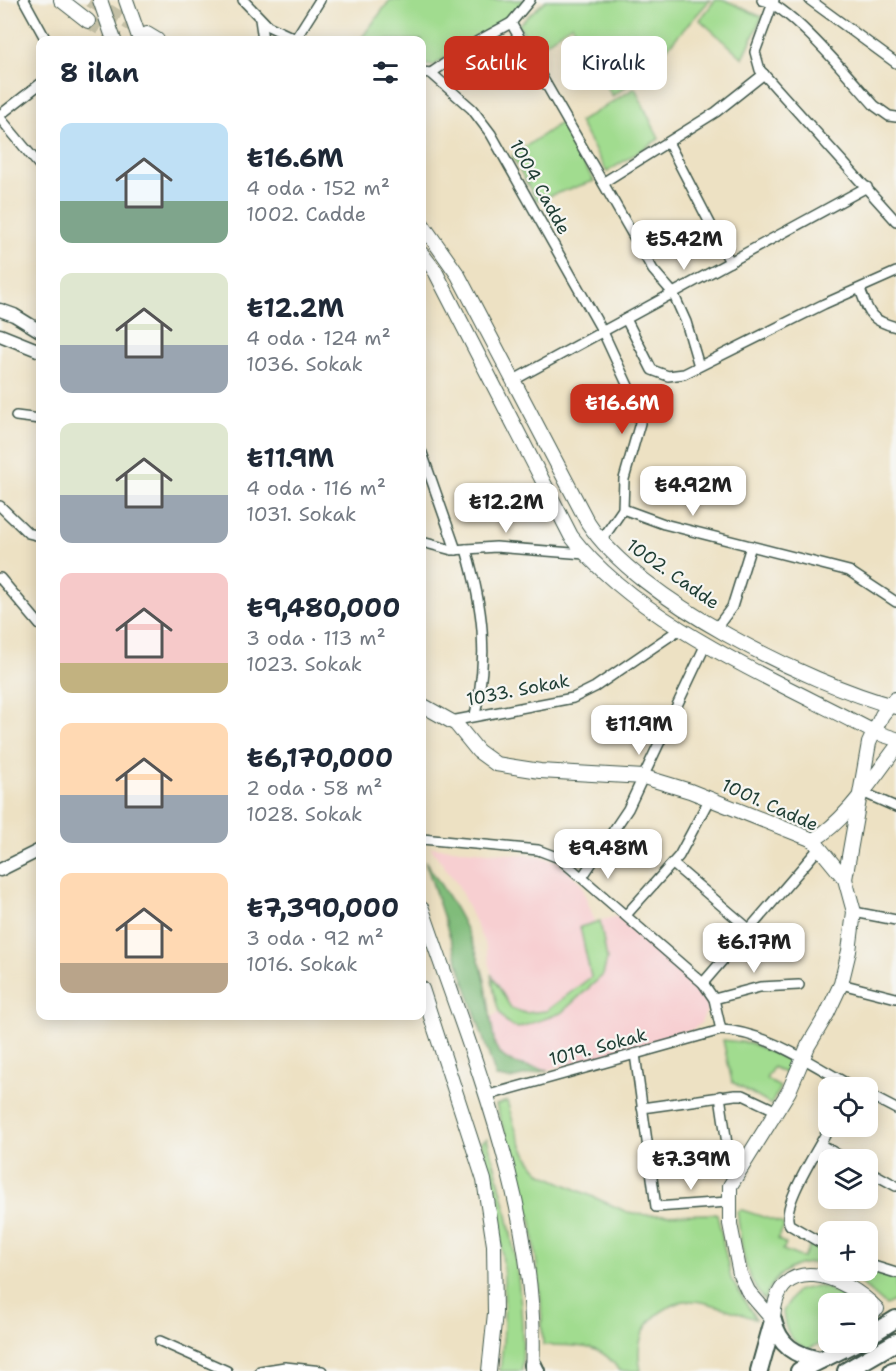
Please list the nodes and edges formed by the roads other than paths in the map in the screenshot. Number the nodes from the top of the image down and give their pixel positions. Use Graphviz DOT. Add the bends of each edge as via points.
graph roads {
  1 [pos="24,0"];
  2 [pos="61,0"];
  3 [pos="100,0"];
  4 [pos="126,0"];
  5 [pos="243,0"];
  6 [pos="320,0"];
  7 [pos="530,0"];
  8 [pos="762,0"];
  9 [pos="810,0"];
  10 [pos="774,1"];
  11 [pos="260,19"];
  12 [pos="88,21"];
  13 [pos="512,23"];
  14 [pos="44,36"];
  15 [pos="113,36"];
  16 [pos="147,36"];
  17 [pos="262,36"];
  18 [pos="290,36"];
  19 [pos="299,36"];
  20 [pos="896,63"];
  21 [pos="426,72"];
  22 [pos="764,74"];
  23 [pos="36,87"];
  24 [pos="896,115"];
  25 [pos="0,116"];
  26 [pos="669,144"];
  27 [pos="36,161"];
  28 [pos="604,182"];
  29 [pos="867,187"];
  30 [pos="896,221"];
  31 [pos="426,230"];
  32 [pos="426,259"];
  33 [pos="730,262"];
  34 [pos="896,272"];
  35 [pos="860,289"];
  36 [pos="673,293"];
  37 [pos="0,310"];
  38 [pos="626,319"];
  39 [pos="896,327"];
  40 [pos="36,329"];
  41 [pos="603,332"];
  42 [pos="0,335"];
  43 [pos="36,349"];
  44 [pos="699,366"];
  45 [pos="514,380"];
  46 [pos="496,390"];
  47 [pos="16,416"];
  48 [pos="36,418"];
  49 [pos="426,474"];
  50 [pos="0,506"];
  51 [pos="623,509"];
  52 [pos="36,535"];
  53 [pos="601,541"];
  54 [pos="426,543"];
  55 [pos="752,546"];
  56 [pos="461,549"];
  57 [pos="585,554"];
  58 [pos="0,578"];
  59 [pos="896,602"];
  60 [pos="36,620"];
  61 [pos="717,627"];
  62 [pos="680,629"];
  63 [pos="706,644"];
  64 [pos="894,703"];
  65 [pos="426,707"];
  66 [pos="475,715"];
  67 [pos="451,721"];
  68 [pos="874,732"];
  69 [pos="896,739"];
  70 [pos="896,748"];
  71 [pos="644,777"];
  72 [pos="862,792"];
  73 [pos="710,798"];
  74 [pos="896,807"];
  75 [pos="426,839"];
  76 [pos="817,844"];
  77 [pos="36,852"];
  78 [pos="673,864"];
  79 [pos="0,870"];
  80 [pos="583,876"];
  81 [pos="845,879"];
  82 [pos="854,912"];
  83 [pos="626,915"];
  84 [pos="896,920"];
  85 [pos="426,921"];
  86 [pos="749,929"];
  87 [pos="703,983"];
  88 [pos="841,984"];
  89 [pos="799,985"];
  90 [pos="896,998"];
  91 [pos="714,999"];
  92 [pos="426,1001"];
  93 [pos="721,1030"];
  94 [pos="634,1054"];
  95 [pos="803,1059"];
  96 [pos="834,1077"];
  97 [pos="485,1096"];
  98 [pos="720,1096"];
  99 [pos="878,1100"];
  100 [pos="642,1108"];
  101 [pos="896,1109"];
  102 [pos="777,1111"];
  103 [pos="825,1137"];
  104 [pos="821,1145"];
  105 [pos="828,1149"];
  106 [pos="740,1166"];
  107 [pos="878,1176"];
  108 [pos="896,1186"];
  109 [pos="728,1202"];
  110 [pos="818,1242"];
  111 [pos="878,1267"];
  112 [pos="896,1273"];
  113 [pos="859,1293"];
  114 [pos="896,1319"];
  115 [pos="773,1320"];
  116 [pos="878,1330"];
  117 [pos="160,1341"];
  118 [pos="896,1342"];
  119 [pos="834,1353"];
  120 [pos="820,1360"];
  121 [pos="534,1369"];
  122 [pos="227,1371"];
  123 [pos="260,1371"];
  124 [pos="322,1371"];
  125 [pos="489,1371"];
  126 [pos="759,1371"];
  127 [pos="799,1371"];
  128 [pos="846,1371"];
  1 -- 14 [label="street"];
  2 -- 12 [label="main road"];
  3 -- 15 [label="main road"];
  4 -- 16 [label="main road"];
  5 -- 11 [label="street"];
  6 -- 19 [label="street"];
  7 -- 13 [label="street"];
  8 -- 10 [label="street"];
  9 -- 20 [label="street"];
  10 -- 22 [label="street" via="755,52"];
  10 -- 24 [label="street" via="875,106 889,116"];
  11 -- 17 [label="street"];
  11 -- 18 [label="street"];
  13 -- 21 [label="street"];
  13 -- 28 [label="street"];
  21 -- 41 [label="street, 1004 Cadde" via="472,109 491,134"];
  22 -- 26 [label="street"];
  22 -- 29 [label="street"];
  23 -- 25 [label="street"];
  25 -- 27 [label="street"];
  26 -- 28 [label="street"];
  26 -- 33 [label="street"];
  28 -- 36 [label="street" via="653,270"];
  29 -- 30 [label="street"];
  29 -- 33 [label="street"];
  31 -- 45 [label="main road, 1002. Cadde" via="458,275"];
  32 -- 46 [label="main road"];
  33 -- 36 [label="street"];
  34 -- 35 [label="street"];
  35 -- 39 [label="street" via="869,314 878,322"];
  35 -- 44 [label="street"];
  36 -- 38 [label="street"];
  36 -- 44 [label="street"];
  37 -- 40 [label="street"];
  38 -- 41 [label="street"];
  38 -- 44 [label="street" via="652,370 668,376 684,374"];
  41 -- 45 [label="street"];
  41 -- 51 [label="street, 1004 Cadde" via="640,411 624,479"];
  42 -- 43 [label="street"];
  45 -- 46 [label="main road"];
  45 -- 53 [label="main road, 1002. Cadde"];
  46 -- 57 [label="main road"];
  47 -- 48 [label="street"];
  49 -- 56 [label="street"];
  50 -- 52 [label="street" via="28,533"];
  51 -- 53 [label="street"];
  51 -- 55 [label="street" via="664,524"];
  53 -- 57 [label="main road"];
  53 -- 61 [label="main road, 1002. Cadde" via="638,576"];
  54 -- 56 [label="street"];
  55 -- 59 [label="street" via="849,571"];
  55 -- 61 [label="street" via="732,607"];
  56 -- 57 [label="street" via="496,547"];
  56 -- 66 [label="street" via="479,594 483,626 483,672"];
  57 -- 62 [label="main road"];
  58 -- 60 [label="street"];
  61 -- 63 [label="main road"];
  61 -- 64 [label="main road, 1002. Cadde" via="831,685"];
  62 -- 63 [label="main road"];
  62 -- 66 [label="street, 1033. Sokak" via="584,694 562,702"];
  63 -- 68 [label="main road"];
  63 -- 71 [label="street"];
  64 -- 68 [label="main road"];
  65 -- 67 [label="main road, 1001. Cadde"];
  66 -- 67 [label="street, 1033. Sokak"];
  67 -- 71 [label="main road, 1001. Cadde" via="486,759 504,767"];
  68 -- 69 [label="main road"];
  68 -- 72 [label="main road" via="864,763"];
  70 -- 72 [label="main road"];
  71 -- 73 [label="main road, 1001. Cadde"];
  71 -- 80 [label="street" via="620,823"];
  72 -- 74 [label="street"];
  72 -- 76 [label="main road"];
  72 -- 81 [label="main road"];
  73 -- 76 [label="main road, 1001. Cadde"];
  73 -- 78 [label="street"];
  75 -- 80 [label="street" via="544,851"];
  76 -- 81 [label="main road, 1001. Cadde"];
  76 -- 86 [label="street"];
  77 -- 79 [label="street"];
  78 -- 83 [label="street"];
  78 -- 86 [label="street"];
  80 -- 83 [label="street"];
  81 -- 82 [label="main road, 1001. Cadde"];
  82 -- 84 [label="street"];
  82 -- 88 [label="main road, 1001. Cadde"];
  83 -- 87 [label="street"];
  85 -- 97 [label="main road"];
  86 -- 87 [label="street"];
  87 -- 91 [label="street"];
  88 -- 90 [label="street"];
  88 -- 95 [label="main road, 1001. Cadde"];
  89 -- 91 [label="street" via="760,987"];
  91 -- 93 [label="street"];
  92 -- 125 [label="main road" via="484,1180 494,1245 495,1312"];
  93 -- 94 [label="street, 1019. Sokak"];
  93 -- 95 [label="street" via="749,1035"];
  94 -- 97 [label="street, 1019. Sokak"];
  94 -- 100 [label="street"];
  95 -- 96 [label="street"];
  95 -- 102 [label="main road, 1001. Cadde"];
  97 -- 121 [label="main road" via="524,1251"];
  98 -- 100 [label="street"];
  98 -- 102 [label="street" via="743,1095"];
  98 -- 106 [label="street" via="727,1144"];
  99 -- 101 [label="street"];
  100 -- 109 [label="street" via="656,1207"];
  102 -- 106 [label="main road, 1001. Cadde"];
  103 -- 104 [label="street"];
  104 -- 105 [label="street"];
  104 -- 110 [label="street" via="792,1196 787,1221"];
  106 -- 109 [label="main road, 1001. Cadde" via="732,1179"];
  107 -- 108 [label="street"];
  109 -- 115 [label="main road, 1001. Cadde" via="744,1284"];
  111 -- 112 [label="street"];
  113 -- 115 [label="main road" via="826,1276 806,1274 792,1280 779,1293"];
  114 -- 116 [label="highway"];
  115 -- 120 [label="highway" via="776,1334 786,1347"];
  115 -- 126 [label="highway"];
  117 -- 122 [label="street"];
  118 -- 128 [label="highway"];
  119 -- 120 [label="highway"];
  120 -- 127 [label="highway"];
  123 -- 124 [label="street" via="285,1367"];
}
